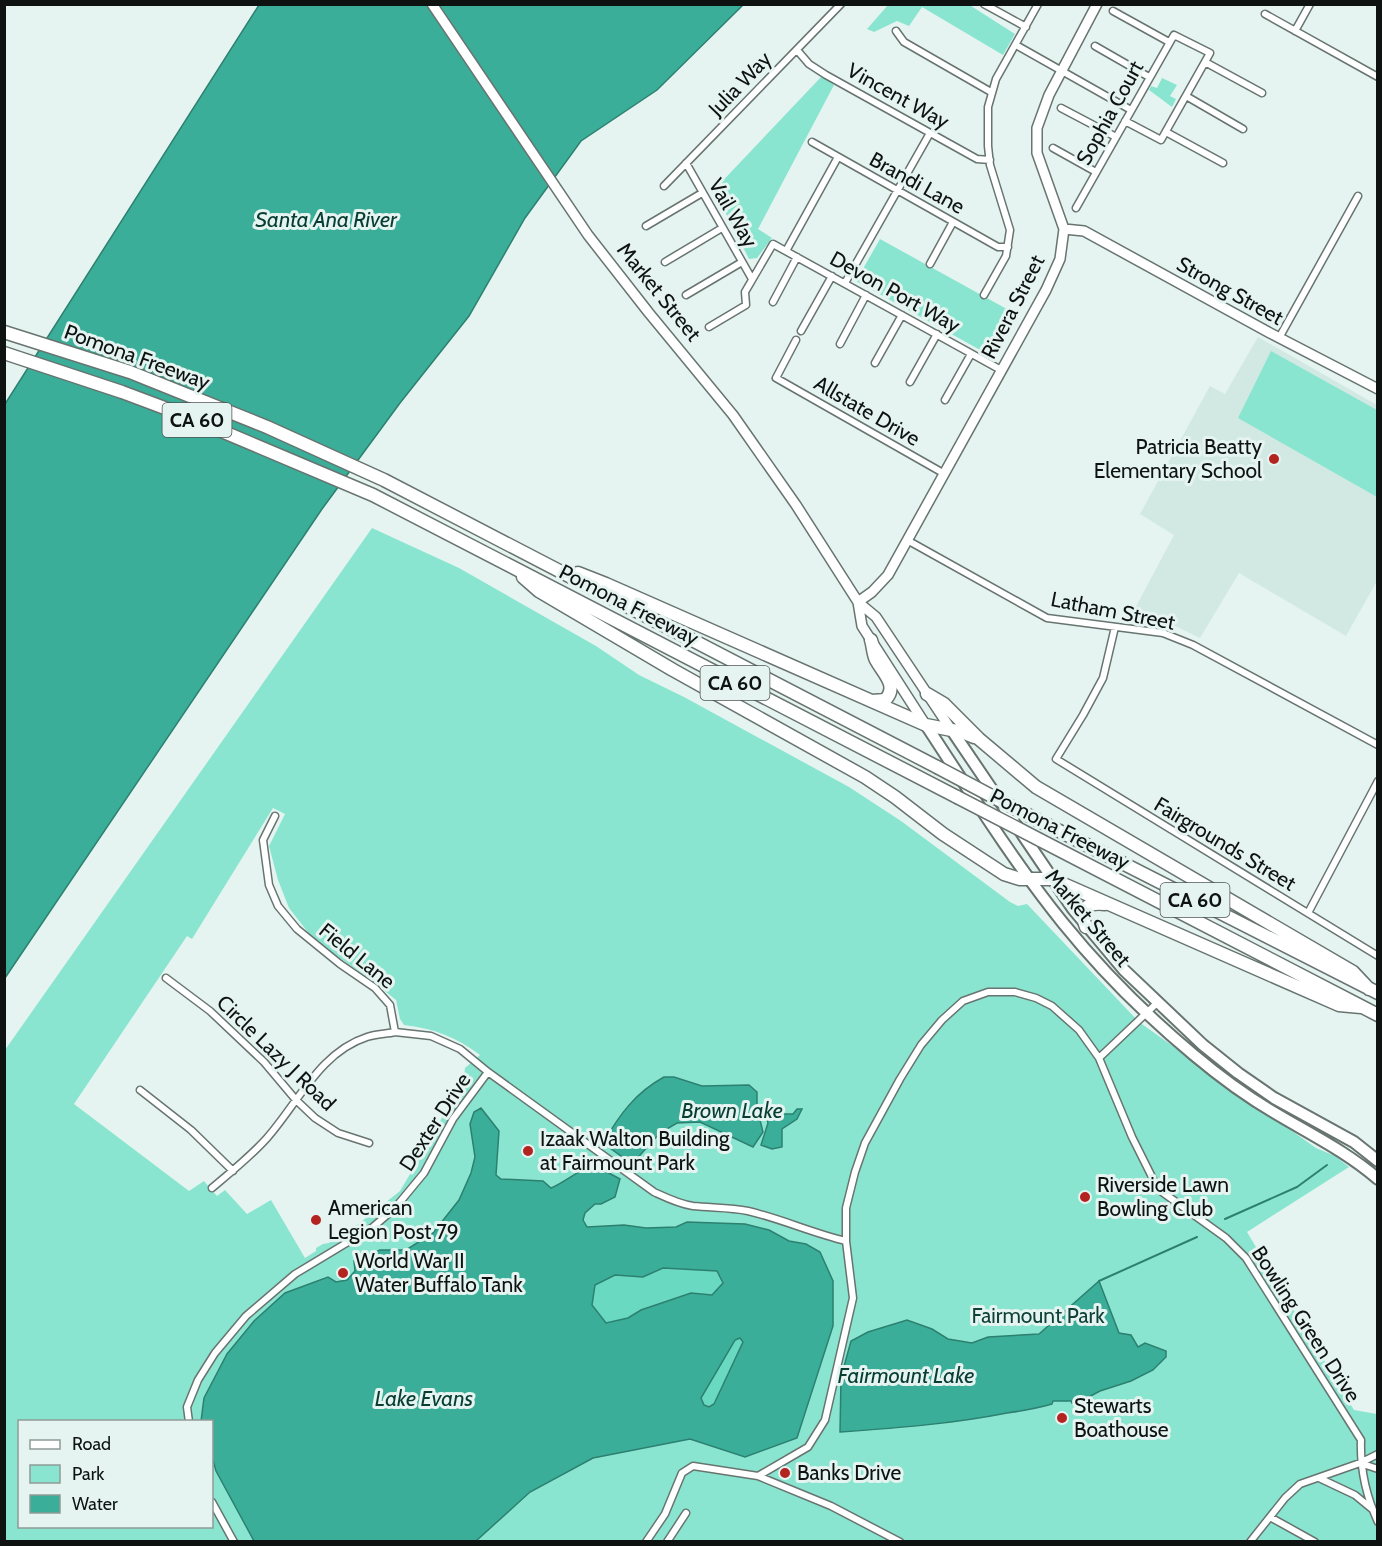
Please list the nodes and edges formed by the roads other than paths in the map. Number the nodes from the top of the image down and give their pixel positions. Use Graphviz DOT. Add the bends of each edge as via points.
graph roads {
  1 [pos="432,4"];
  2 [pos="841,4"];
  3 [pos="984,4"];
  4 [pos="1038,4"];
  5 [pos="1097,4"];
  6 [pos="1310,4"];
  7 [pos="1113,11"];
  8 [pos="1265,14"];
  9 [pos="1026,27"];
  10 [pos="896,31"];
  11 [pos="1295,31"];
  12 [pos="1169,42"];
  13 [pos="1016,45"];
  14 [pos="1095,46"];
  15 [pos="797,50"];
  16 [pos="1205,62"];
  17 [pos="1061,72"];
  18 [pos="1149,77"];
  19 [pos="1377,77"];
  20 [pos="992,92"];
  21 [pos="1262,93"];
  22 [pos="1186,96"];
  23 [pos="1061,108"];
  24 [pos="1131,110"];
  25 [pos="1125,121"];
  26 [pos="1243,129"];
  27 [pos="1166,132"];
  28 [pos="930,133"];
  29 [pos="1116,137"];
  30 [pos="812,142"];
  31 [pos="1053,148"];
  32 [pos="838,157"];
  33 [pos="990,160"];
  34 [pos="686,163"];
  35 [pos="1223,163"];
  36 [pos="1096,172"];
  37 [pos="664,186"];
  38 [pos="897,190"];
  39 [pos="702,193"];
  40 [pos="1358,196"];
  41 [pos="1076,208"];
  42 [pos="953,222"];
  43 [pos="646,226"];
  44 [pos="722,228"];
  45 [pos="1064,229"];
  46 [pos="1008,247"];
  47 [pos="786,251"];
  48 [pos="797,257"];
  49 [pos="665,262"];
  50 [pos="742,262"];
  51 [pos="930,264"];
  52 [pos="832,276"];
  53 [pos="752,279"];
  54 [pos="845,284"];
  55 [pos="686,295"];
  56 [pos="866,295"];
  57 [pos="984,295"];
  58 [pos="772,302"];
  59 [pos="902,315"];
  60 [pos="709,327"];
  61 [pos="801,331"];
  62 [pos="4,332"];
  63 [pos="937,334"];
  64 [pos="1280,338"];
  65 [pos="796,340"];
  66 [pos="840,344"];
  67 [pos="11,354"];
  68 [pos="971,354"];
  69 [pos="875,363"];
  70 [pos="1001,370"];
  71 [pos="910,382"];
  72 [pos="1377,389"];
  73 [pos="945,400"];
  74 [pos="943,473"];
  75 [pos="908,540"];
  76 [pos="529,555"];
  77 [pos="514,568"];
  78 [pos="858,602"];
  79 [pos="1115,627"];
  80 [pos="871,640"];
  81 [pos="927,694"];
  82 [pos="872,701"];
  83 [pos="926,725"];
  84 [pos="953,732"];
  85 [pos="979,739"];
  86 [pos="1377,745"];
  87 [pos="1377,781"];
  88 [pos="275,816"];
  89 [pos="1029,878"];
  90 [pos="1052,879"];
  91 [pos="1110,905"];
  92 [pos="1308,913"];
  93 [pos="1086,927"];
  94 [pos="1376,955"];
  95 [pos="166,978"];
  96 [pos="1373,991"];
  97 [pos="1158,1003"];
  98 [pos="1361,1007"];
  99 [pos="1148,1013"];
  100 [pos="1377,1015"];
  101 [pos="395,1032"];
  102 [pos="1099,1058"];
  103 [pos="488,1072"];
  104 [pos="140,1090"];
  105 [pos="296,1100"];
  106 [pos="369,1143"];
  107 [pos="1377,1161"];
  108 [pos="232,1171"];
  109 [pos="1377,1179"];
  110 [pos="212,1188"];
  111 [pos="846,1241"];
  112 [pos="189,1420"];
  113 [pos="1377,1454"];
  114 [pos="1360,1463"];
  115 [pos="1377,1469"];
  116 [pos="758,1476"];
  117 [pos="1318,1478"];
  118 [pos="213,1504"];
  119 [pos="1372,1509"];
  120 [pos="686,1513"];
  121 [pos="1270,1517"];
  122 [pos="1377,1522"];
  123 [pos="234,1542"];
  124 [pos="646,1542"];
  125 [pos="667,1542"];
  126 [pos="900,1542"];
  127 [pos="1250,1542"];
  128 [pos="1316,1542"];
  1 -- 78 [label="main road, Market Street" via="610,263 733,415"];
  2 -- 15 [label="street, Julia Way"];
  3 -- 9 [label="street"];
  4 -- 9 [label="street"];
  5 -- 17 [label="main road, Rivera Street"];
  6 -- 11 [label="street"];
  7 -- 12 [label="street"];
  8 -- 11 [label="street"];
  9 -- 13 [label="street"];
  10 -- 20 [label="street" via="904,42"];
  11 -- 19 [label="street"];
  12 -- 16 [label="street, Sophia Court" via="1174,35 1210,53"];
  12 -- 18 [label="street, Sophia Court"];
  13 -- 17 [label="street"];
  13 -- 20 [label="street"];
  14 -- 18 [label="street"];
  15 -- 28 [label="street, Vincent Way" via="826,75"];
  15 -- 34 [label="street, Julia Way"];
  16 -- 21 [label="street"];
  16 -- 22 [label="street"];
  17 -- 24 [label="street"];
  17 -- 45 [label="main road, Rivera Street" via="1037,128 1037,153"];
  18 -- 24 [label="street, Sophia Court"];
  20 -- 33 [label="street" via="987,126"];
  22 -- 26 [label="street"];
  22 -- 27 [label="street"];
  23 -- 29 [label="street"];
  24 -- 25 [label="street, Sophia Court"];
  25 -- 27 [label="street" via="1161,140"];
  25 -- 29 [label="street, Sophia Court"];
  27 -- 35 [label="street"];
  28 -- 33 [label="street, Vincent Way" via="976,159"];
  28 -- 38 [label="street"];
  29 -- 36 [label="street, Sophia Court"];
  30 -- 32 [label="street, Brandi Lane"];
  31 -- 36 [label="street"];
  32 -- 38 [label="street, Brandi Lane"];
  32 -- 47 [label="street"];
  33 -- 46 [label="street" via="1011,230"];
  34 -- 37 [label="street, Julia Way"];
  34 -- 39 [label="street, Vail Way"];
  36 -- 41 [label="street, Sophia Court"];
  38 -- 42 [label="street, Brandi Lane"];
  38 -- 54 [label="street"];
  39 -- 43 [label="street"];
  39 -- 44 [label="street, Vail Way"];
  40 -- 64 [label="street"];
  42 -- 46 [label="street, Brandi Lane" via="998,246"];
  42 -- 51 [label="street"];
  44 -- 49 [label="street"];
  44 -- 50 [label="street, Vail Way"];
  45 -- 64 [label="main road, Strong Street" via="1084,231"];
  45 -- 70 [label="main road, Rivera Street" via="1060,259"];
  46 -- 57 [label="street"];
  47 -- 48 [label="street, Devon Port Way"];
  47 -- 53 [label="street, Devon Port Way" via="772,244"];
  48 -- 52 [label="street, Devon Port Way"];
  48 -- 58 [label="street"];
  50 -- 53 [label="street, Vail Way"];
  50 -- 55 [label="street"];
  52 -- 54 [label="street, Devon Port Way"];
  52 -- 61 [label="street"];
  53 -- 60 [label="street" via="745,292 746,305"];
  54 -- 56 [label="street, Devon Port Way"];
  56 -- 59 [label="street, Devon Port Way"];
  56 -- 66 [label="street"];
  59 -- 63 [label="street, Devon Port Way"];
  59 -- 69 [label="street"];
  62 -- 76 [label="highway, Pomona Freeway / CA 60" via="152,381 267,427 384,480"];
  63 -- 68 [label="street, Devon Port Way"];
  63 -- 71 [label="street"];
  64 -- 72 [label="main road, Strong Street"];
  65 -- 74 [label="street, Allstate Drive" via="776,378"];
  67 -- 77 [label="highway, Pomona Freeway / CA 60" via="186,416 373,495"];
  68 -- 70 [label="street, Devon Port Way"];
  68 -- 73 [label="street"];
  70 -- 74 [label="main road, Rivera Street"];
  74 -- 75 [label="main road, Rivera Street"];
  75 -- 78 [label="main road, Rivera Street" via="882,583"];
  75 -- 79 [label="street, Latham Street" via="1047,618"];
  76 -- 82 [label="highway" via="606,584"];
  76 -- 96 [label="highway, Pomona Freeway / CA 60, bridge"];
  77 -- 89 [label="highway" via="539,591 865,777 1004,874"];
  77 -- 98 [label="highway, Pomona Freeway / CA 60, bridge"];
  78 -- 80 [label="main road, Market Street" via="862,626"];
  78 -- 81 [label="main road, Market Street" via="876,617"];
  79 -- 86 [label="street, Latham Street" via="1163,633 1193,645"];
  79 -- 92 [label="street, Fairgrounds Street" via="1103,678 1056,759"];
  80 -- 82 [label="highway" via="875,658 891,688 885,700"];
  80 -- 83 [label="main road, Market Street"];
  81 -- 84 [label="main road, Market Street"];
  81 -- 85 [label="highway" via="944,704"];
  82 -- 83 [label="highway"];
  83 -- 84 [label="highway"];
  83 -- 89 [label="main road, Market Street"];
  84 -- 85 [label="highway"];
  84 -- 90 [label="main road, Market Street"];
  85 -- 96 [label="highway" via="1036,787 1353,972"];
  87 -- 92 [label="street"];
  88 -- 101 [label="street, Field Lane" via="263,840 269,885 278,906 297,929 375,988 390,1005"];
  89 -- 90 [label="highway"];
  89 -- 99 [label="main road, Market Street" via="1079,942"];
  90 -- 91 [label="highway"];
  90 -- 93 [label="main road, Market Street"];
  91 -- 93 [label="highway" via="1087,906 1083,914"];
  91 -- 98 [label="highway" via="1339,1005"];
  92 -- 94 [label="street, Fairgrounds Street"];
  93 -- 97 [label="main road, Market Street"];
  95 -- 105 [label="street, Circle Lazy J Road" via="210,1011 264,1062"];
  97 -- 99 [label="street"];
  97 -- 107 [label="main road, Market Street" via="1238,1073 1274,1098 1354,1142"];
  98 -- 100 [label="highway, Pomona Freeway / CA 60"];
  99 -- 102 [label="street"];
  99 -- 109 [label="main road, Market Street" via="1229,1082 1354,1159"];
  101 -- 103 [label="street" via="430,1036 460,1049"];
  101 -- 105 [label="street" via="367,1037 339,1051"];
  102 -- 111 [label="street, Bowling Green Drive" via="1064,1015 1036,998 1015,992 988,992 963,1001 921,1045 865,1143 846,1208"];
  102 -- 114 [label="street, Bowling Green Drive" via="1158,1189 1218,1232 1246,1258 1362,1440"];
  103 -- 111 [label="street, Dexter Drive" via="654,1192 675,1202 737,1208"];
  103 -- 112 [label="street, Dexter Drive" via="453,1119 424,1173 395,1208 373,1227 295,1274 246,1316 198,1380 187,1407"];
  104 -- 108 [label="street" via="191,1130"];
  105 -- 106 [label="street, Circle Lazy J Road" via="338,1133"];
  105 -- 108 [label="street" via="267,1138"];
  108 -- 110 [label="street"];
  111 -- 116 [label="street, Bowling Green Drive" via="853,1298 825,1420 808,1448"];
  113 -- 114 [label="street"];
  114 -- 115 [label="street"];
  114 -- 117 [label="street"];
  114 -- 119 [label="street"];
  116 -- 124 [label="street" via="693,1466 682,1473 665,1514"];
  116 -- 126 [label="street" via="831,1506"];
  117 -- 119 [label="street" via="1355,1495"];
  117 -- 121 [label="street" via="1300,1484"];
  118 -- 123 [label="street"];
  119 -- 122 [label="street"];
  120 -- 125 [label="street"];
  121 -- 127 [label="street"];
  121 -- 128 [label="street"];
}
